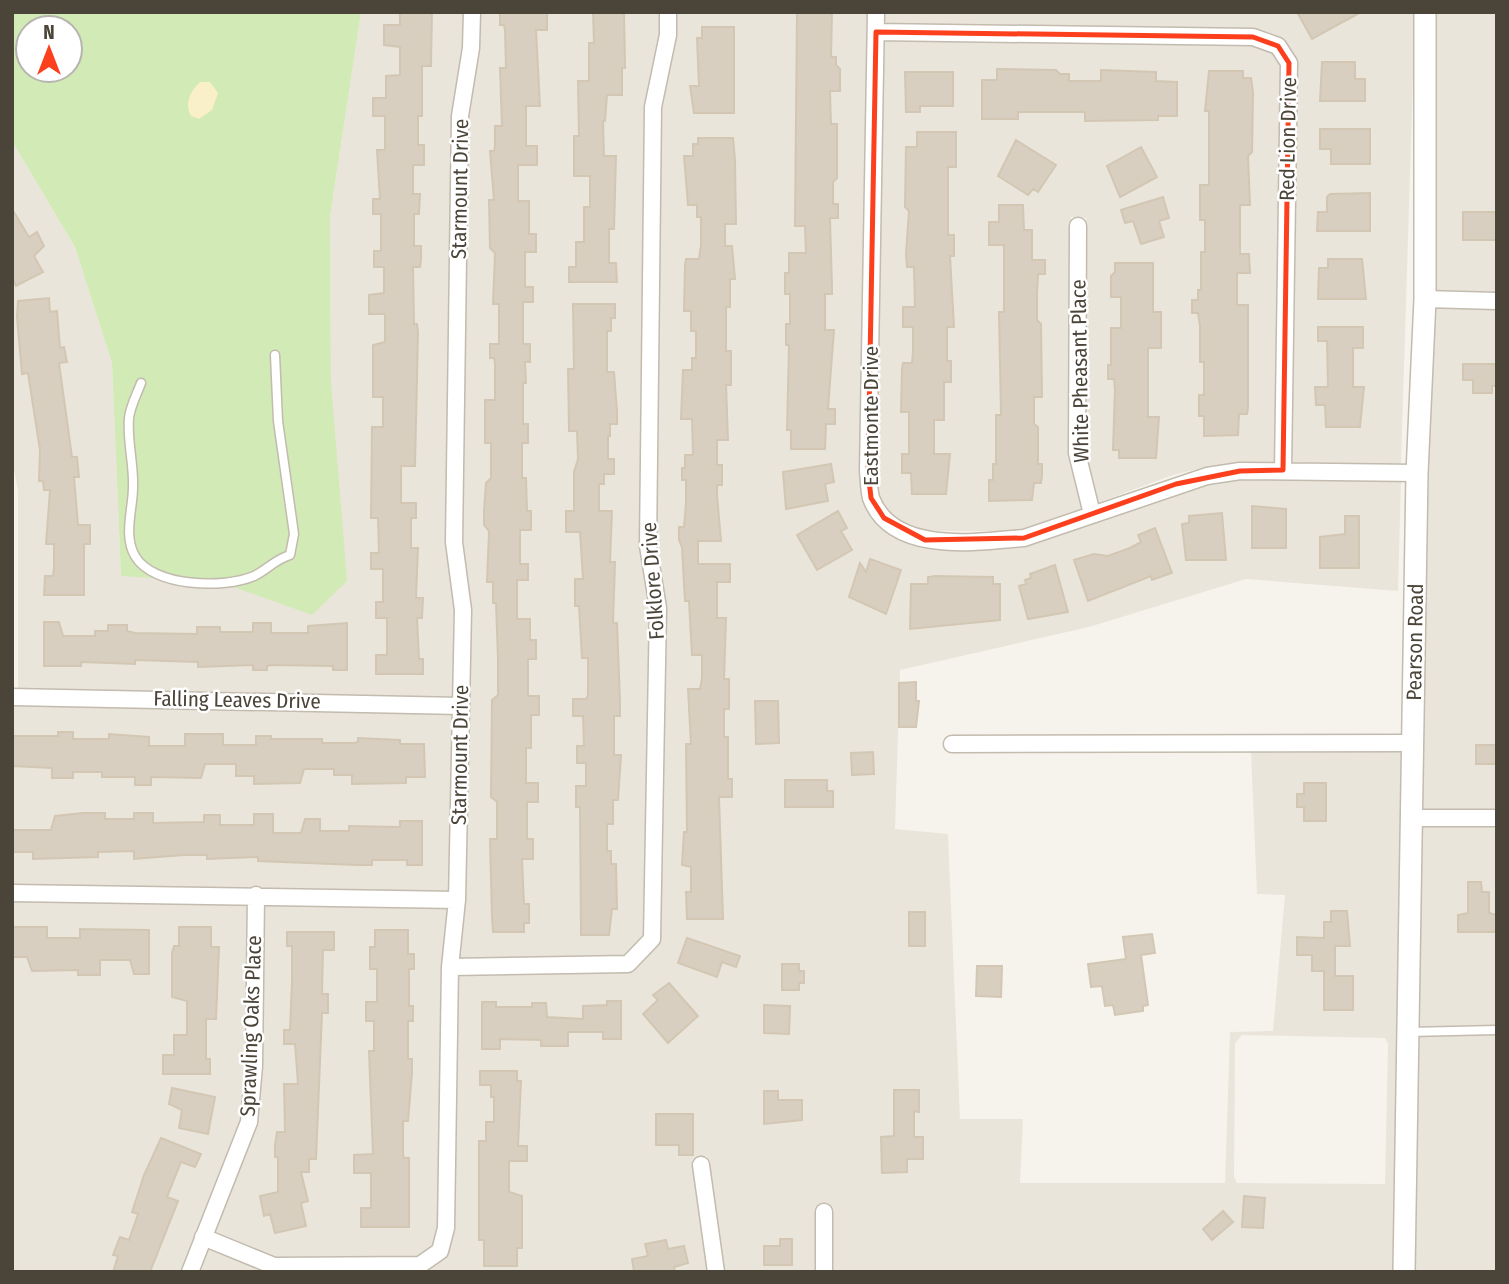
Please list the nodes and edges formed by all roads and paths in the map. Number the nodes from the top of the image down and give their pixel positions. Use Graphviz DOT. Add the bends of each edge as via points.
graph roads {
  1 [pos="472,12"];
  2 [pos="668,12"];
  3 [pos="876,12"];
  4 [pos="1425,12"];
  5 [pos="876,32"];
  6 [pos="1078,226"];
  7 [pos="1424,299"];
  8 [pos="1497,301"];
  9 [pos="275,355"];
  10 [pos="141,383"];
  11 [pos="1283,470"];
  12 [pos="1418,473"];
  13 [pos="1092,514"];
  14 [pos="12,697"];
  15 [pos="461,705"];
  16 [pos="1413,743"];
  17 [pos="952,744"];
  18 [pos="1410,818"];
  19 [pos="1497,818"];
  20 [pos="12,893"];
  21 [pos="256,895"];
  22 [pos="457,900"];
  23 [pos="450,967"];
  24 [pos="1497,1030"];
  25 [pos="1407,1032"];
  26 [pos="701,1165"];
  27 [pos="824,1212"];
  28 [pos="203,1237"];
  29 [pos="190,1272"];
  30 [pos="716,1272"];
  31 [pos="824,1272"];
  32 [pos="1404,1272"];
  1 -- 15 [label="street, Starmount Drive" via="460,116 454,542 463,610"];
  2 -- 23 [label="street, Folklore Drive" via="653,107 648,546 658,608 652,939 628,964"];
  3 -- 5 [label="street, Eastmonte Drive"];
  4 -- 7 [label="street, Pearson Road"];
  5 -- 11 [label="street, Red Lion Drive" via="1253,37 1278,46 1289,63"];
  5 -- 13 [label="street, Eastmonte Drive" via="868,471 872,498 884,518 900,531 925,540 1024,538"];
  6 -- 13 [label="street, White Pheasant Place" via="1077,453"];
  7 -- 8 [label="street"];
  7 -- 12 [label="street, Pearson Road"];
  9 -- 10 [label="lane" via="278,421 293,534 290,555 274,560 255,576 227,582 180,582 154,575 135,556 129,528 134,462 129,417"];
  11 -- 12 [label="street, Eastmonte Drive"];
  11 -- 13 [label="street, Eastmonte Drive" via="1207,475"];
  12 -- 16 [label="street, Pearson Road"];
  14 -- 15 [label="street, Falling Leaves Drive"];
  15 -- 22 [label="street, Starmount Drive"];
  16 -- 17 [label="street"];
  16 -- 18 [label="street, Pearson Road"];
  18 -- 19 [label="street"];
  18 -- 25 [label="street, Pearson Road"];
  20 -- 21 [label="street"];
  21 -- 22 [label="street"];
  21 -- 28 [label="street, Sprawling Oaks Place" via="249,1122"];
  22 -- 23 [label="street, Starmount Drive"];
  23 -- 28 [label="street, Starmount Drive" via="446,1227 440,1251 421,1265 274,1266"];
  24 -- 25 [label="lane"];
  25 -- 32 [label="street, Pearson Road"];
  26 -- 30 [label="street"];
  27 -- 31 [label="street"];
  28 -- 29 [label="street, Sprawling Oaks Place"];
}
